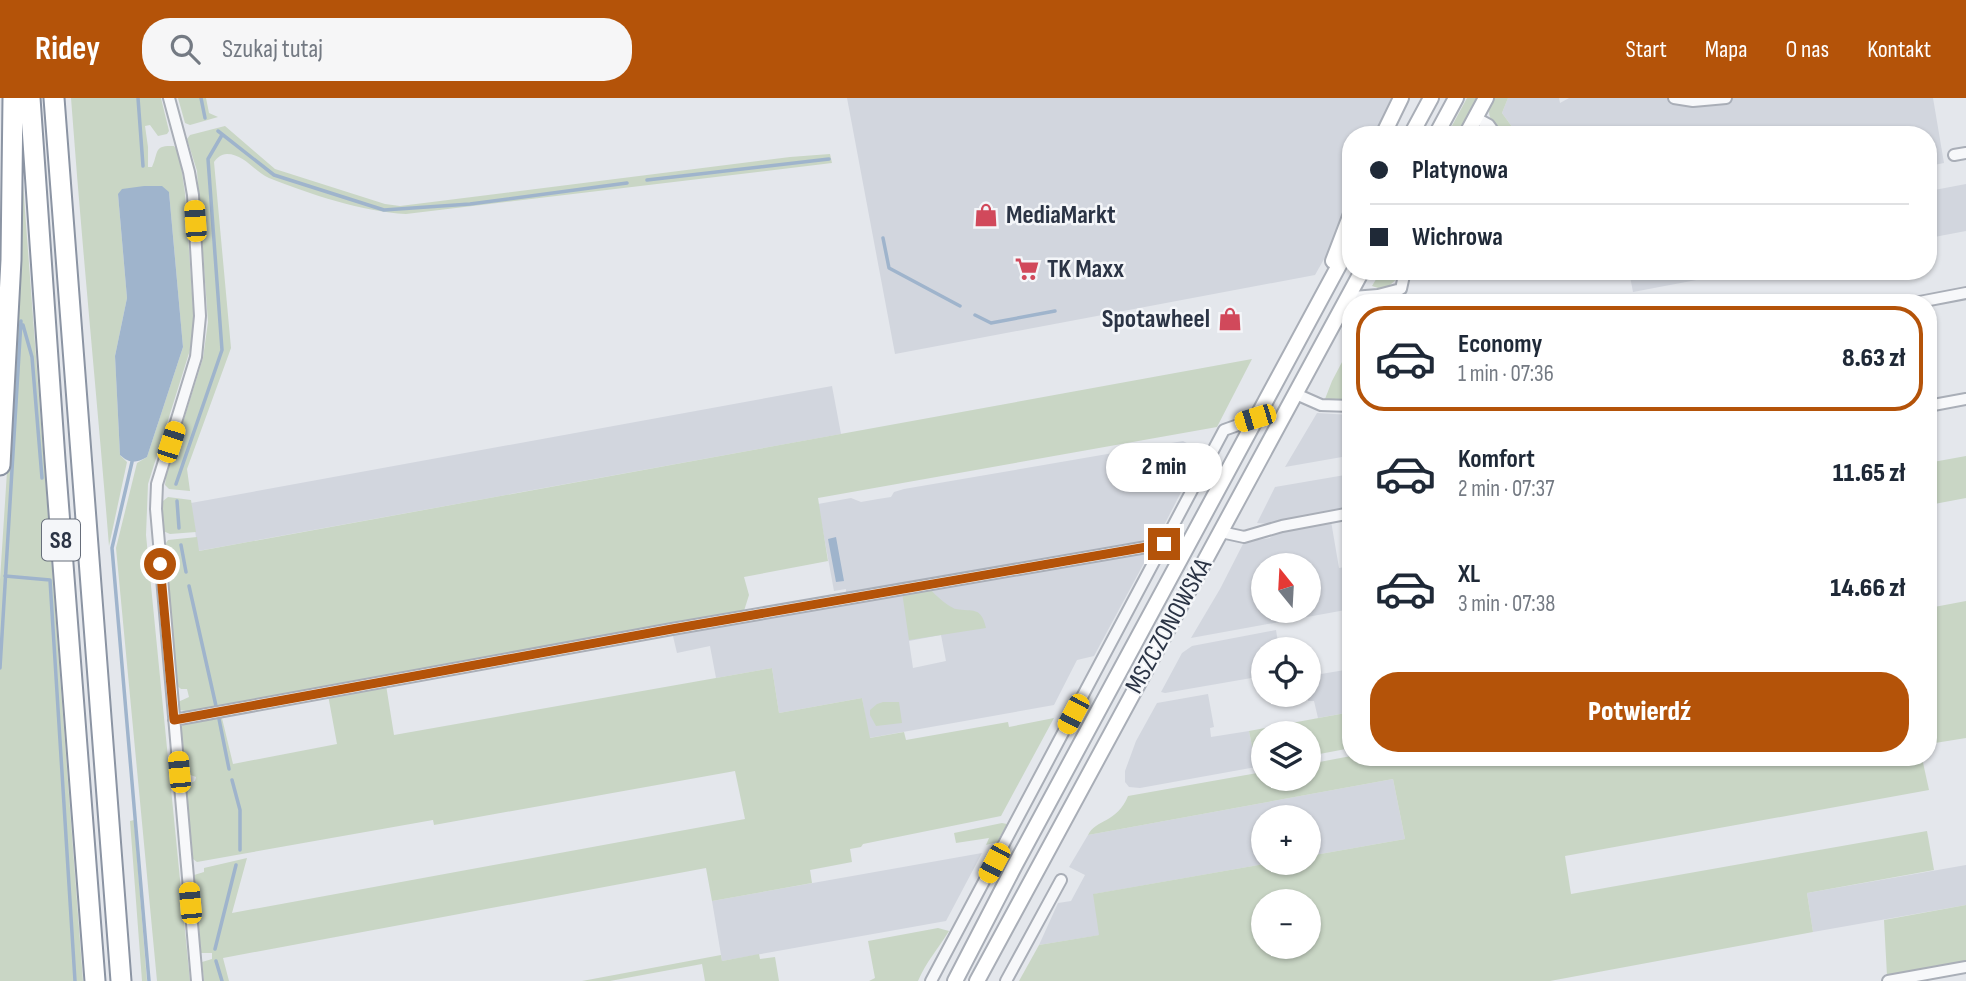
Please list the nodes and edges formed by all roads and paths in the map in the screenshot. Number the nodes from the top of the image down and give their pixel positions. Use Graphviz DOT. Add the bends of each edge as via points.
graph roads {
  1 [pos="13,98"];
  2 [pos="30,98"];
  3 [pos="54,98"];
  4 [pos="169,98"];
  5 [pos="1402,98"];
  6 [pos="1431,98"];
  7 [pos="1456,98"];
  8 [pos="1486,98"];
  9 [pos="1674,98"];
  10 [pos="1726,98"];
  11 [pos="1476,118"];
  12 [pos="1388,126"];
  13 [pos="1416,126"];
  14 [pos="1441,126"];
  15 [pos="1471,126"];
  16 [pos="1490,126"];
  17 [pos="1966,153"];
  18 [pos="1954,155"];
  19 [pos="1342,236"];
  20 [pos="1342,259"];
  21 [pos="1403,280"];
  22 [pos="1966,293"];
  23 [pos="1382,294"];
  24 [pos="1937,299"];
  25 [pos="1342,309"];
  26 [pos="1342,312"];
  27 [pos="1311,314"];
  28 [pos="1335,322"];
  29 [pos="1296,394"];
  30 [pos="1966,399"];
  31 [pos="1937,404"];
  32 [pos="1342,406"];
  33 [pos="1255,418"];
  34 [pos="0,465"];
  35 [pos="1342,515"];
  36 [pos="1220,532"];
  37 [pos="1164,544"];
  38 [pos="174,720"];
  39 [pos="1061,880"];
  40 [pos="1966,967"];
  41 [pos="95,981"];
  42 [pos="121,981"];
  43 [pos="197,981"];
  44 [pos="931,981"];
  45 [pos="955,981"];
  46 [pos="977,981"];
  47 [pos="1006,981"];
  48 [pos="1888,981"];
  1 -- 34 [label="highway" via="11,260"];
  2 -- 41 [label="highway, S8"];
  3 -- 42 [label="highway, S8"];
  4 -- 38 [label="street" via="193,195 200,316 191,377 157,484 157,538"];
  5 -- 12 [label="main road"];
  6 -- 13 [label="main road"];
  7 -- 14 [label="main road"];
  8 -- 11 [label="main road"];
  9 -- 10 [label="street"];
  11 -- 15 [label="main road"];
  11 -- 16 [label="street"];
  17 -- 18 [label="street"];
  19 -- 27 [label="main road"];
  20 -- 27 [label="main road, MSZCZONOWSKA"];
  21 -- 23 [label="street" via="1401,289"];
  22 -- 24 [label="street"];
  25 -- 28 [label="main road, MSZCZONOWSKA"];
  26 -- 28 [label="main road"];
  27 -- 33 [label="main road, MSZCZONOWSKA"];
  28 -- 29 [label="main road, MSZCZONOWSKA"];
  29 -- 32 [label="street" via="1321,405"];
  29 -- 36 [label="main road, MSZCZONOWSKA"];
  30 -- 31 [label="street"];
  33 -- 37 [label="street" via="1224,430"];
  33 -- 45 [label="main road, MSZCZONOWSKA"];
  35 -- 36 [label="street" via="1244,537"];
  36 -- 46 [label="main road, MSZCZONOWSKA"];
  37 -- 38 [label="street"];
  37 -- 44 [label="street"];
  38 -- 43 [label="street"];
  39 -- 47 [label="street"];
  40 -- 48 [label="street"];
}
